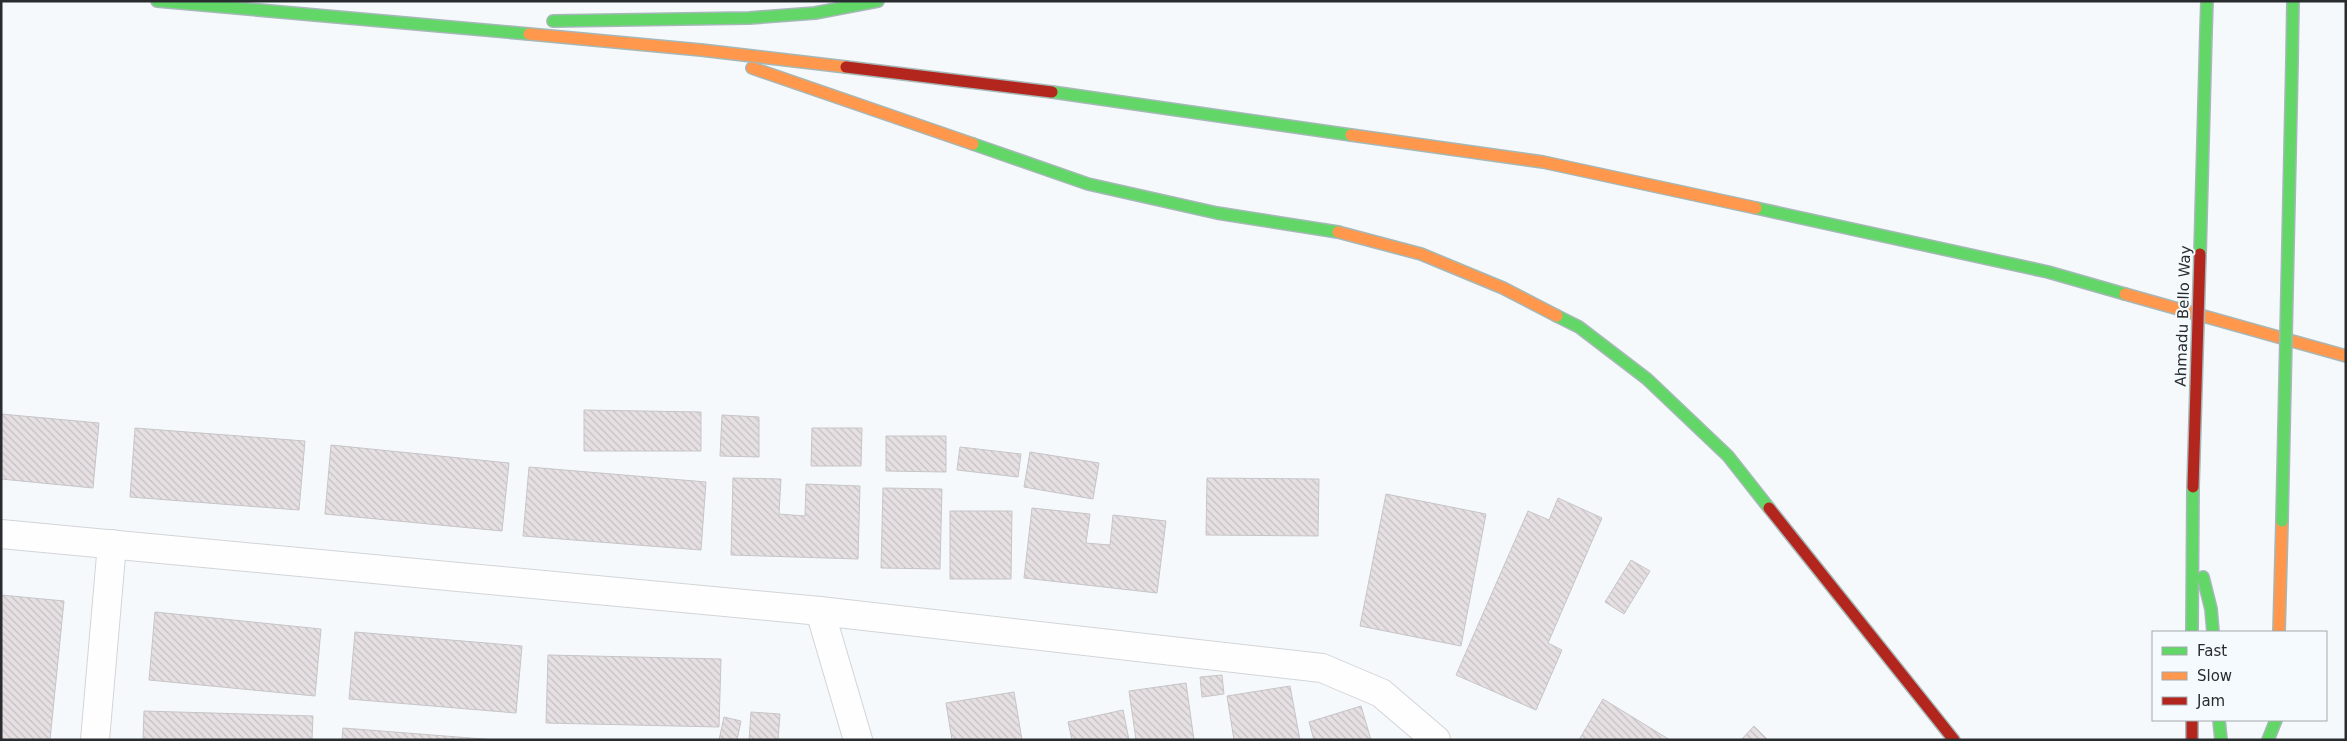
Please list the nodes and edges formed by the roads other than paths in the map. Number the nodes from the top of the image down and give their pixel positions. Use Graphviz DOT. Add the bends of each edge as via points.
graph roads {
  1 [pos="157,1"];
  2 [pos="878,1"];
  3 [pos="2207,1"];
  4 [pos="2293,3"];
  5 [pos="526,21"];
  6 [pos="545,21"];
  7 [pos="418,23"];
  8 [pos="701,50"];
  9 [pos="2346,356"];
  10 [pos="1,534"];
  11 [pos="2193,541"];
  12 [pos="112,544"];
  13 [pos="820,611"];
  14 [pos="2192,631"];
  15 [pos="2213,631"];
  16 [pos="2279,631"];
  17 [pos="2192,721"];
  18 [pos="2219,721"];
  19 [pos="2277,721"];
  20 [pos="2277,721"];
  21 [pos="95,740"];
  22 [pos="858,740"];
  23 [pos="1436,740"];
  24 [pos="1954,740"];
  25 [pos="2192,740"];
  26 [pos="2221,740"];
  27 [pos="2268,740"];
  28 [pos="2277,740"];
  1 -- 7 [label="main road"];
  2 -- 6 [label="main road" via="815,13 749,18"];
  3 -- 11 [label="main road, Ahmadu Bello Way, bridge"];
  4 -- 16 [label="main road, bridge"];
  5 -- 7 [label="main road"];
  7 -- 8 [label="main road"];
  8 -- 9 [label="main road" via="1053,92 1543,162 2048,272"];
  8 -- 24 [label="main road" via="1088,184 1217,214 1328,229 1421,254 1503,288 1579,327 1647,379 1728,456"];
  10 -- 12 [label="street"];
  11 -- 14 [label="main road, Ahmadu Bello Way"];
  11 -- 15 [label="main road" via="2212,609"];
  12 -- 13 [label="street"];
  12 -- 21 [label="street"];
  13 -- 22 [label="street"];
  13 -- 23 [label="street" via="1322,668 1381,693"];
  17 -- 25 [label="main road"];
  18 -- 26 [label="main road"];
  19 -- 27 [label="main road"];
  20 -- 28 [label="main road"];
}
